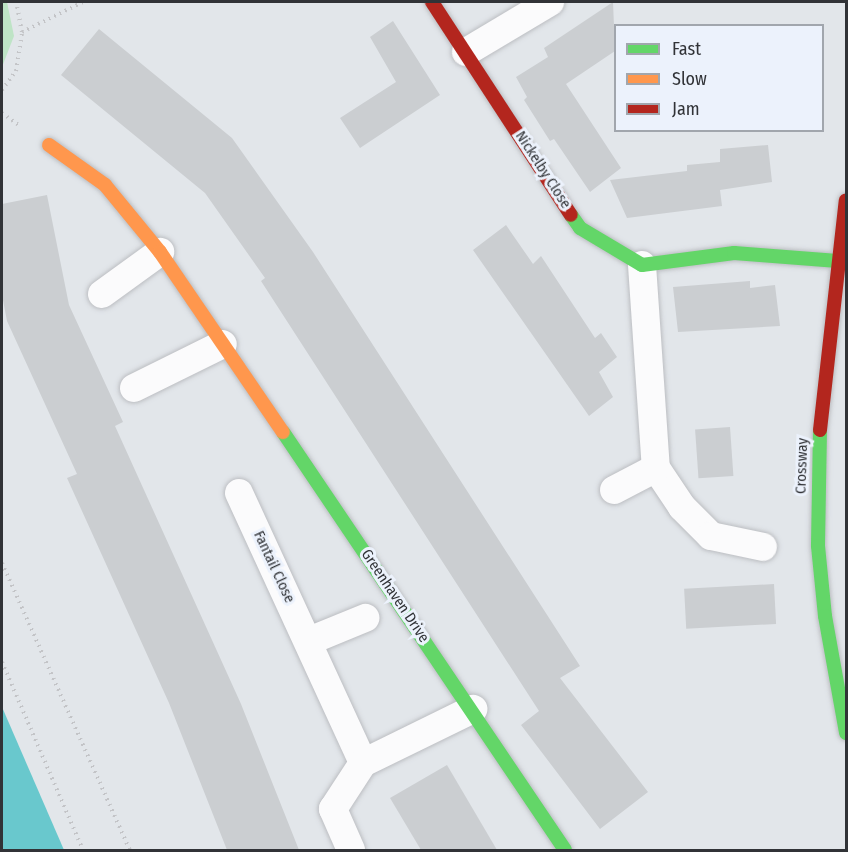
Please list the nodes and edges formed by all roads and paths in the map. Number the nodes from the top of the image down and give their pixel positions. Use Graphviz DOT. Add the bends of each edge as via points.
graph roads {
  1 [pos="16,2"];
  2 [pos="83,2"];
  3 [pos="432,2"];
  4 [pos="550,2"];
  5 [pos="22,32"];
  6 [pos="466,52"];
  7 [pos="2,90"];
  8 [pos="49,145"];
  9 [pos="846,200"];
  10 [pos="160,252"];
  11 [pos="838,261"];
  12 [pos="642,266"];
  13 [pos="102,294"];
  14 [pos="223,344"];
  15 [pos="134,388"];
  16 [pos="656,468"];
  17 [pos="614,490"];
  18 [pos="239,493"];
  19 [pos="763,547"];
  20 [pos="2,563"];
  21 [pos="365,618"];
  22 [pos="309,640"];
  23 [pos="2,662"];
  24 [pos="473,709"];
  25 [pos="846,733"];
  26 [pos="363,763"];
  27 [pos="83,850"];
  28 [pos="130,850"];
  29 [pos="351,850"];
  30 [pos="565,850"];
  1 -- 5 [label="path"];
  2 -- 5 [label="path"];
  3 -- 6 [label="street, Nickelby Close"];
  4 -- 6 [label="street"];
  5 -- 7 [label="path" via="16,70"];
  6 -- 12 [label="street, Nickelby Close" via="580,228"];
  8 -- 10 [label="street, Greenhaven Drive" via="105,185"];
  9 -- 11 [label="street, Crossway"];
  10 -- 13 [label="street"];
  10 -- 14 [label="street, Greenhaven Drive"];
  11 -- 12 [label="street" via="734,253"];
  11 -- 25 [label="street, Crossway" via="822,401 818,546 825,616"];
  12 -- 16 [label="street"];
  14 -- 15 [label="street"];
  14 -- 24 [label="street, Greenhaven Drive"];
  16 -- 17 [label="street"];
  16 -- 19 [label="street" via="682,507 711,536"];
  18 -- 22 [label="street, Fantail Close"];
  20 -- 28 [label="path"];
  21 -- 22 [label="street"];
  22 -- 26 [label="street, Fantail Close"];
  23 -- 27 [label="path"];
  24 -- 26 [label="street"];
  24 -- 30 [label="street, Greenhaven Drive"];
  26 -- 29 [label="street" via="333,809"];
}
